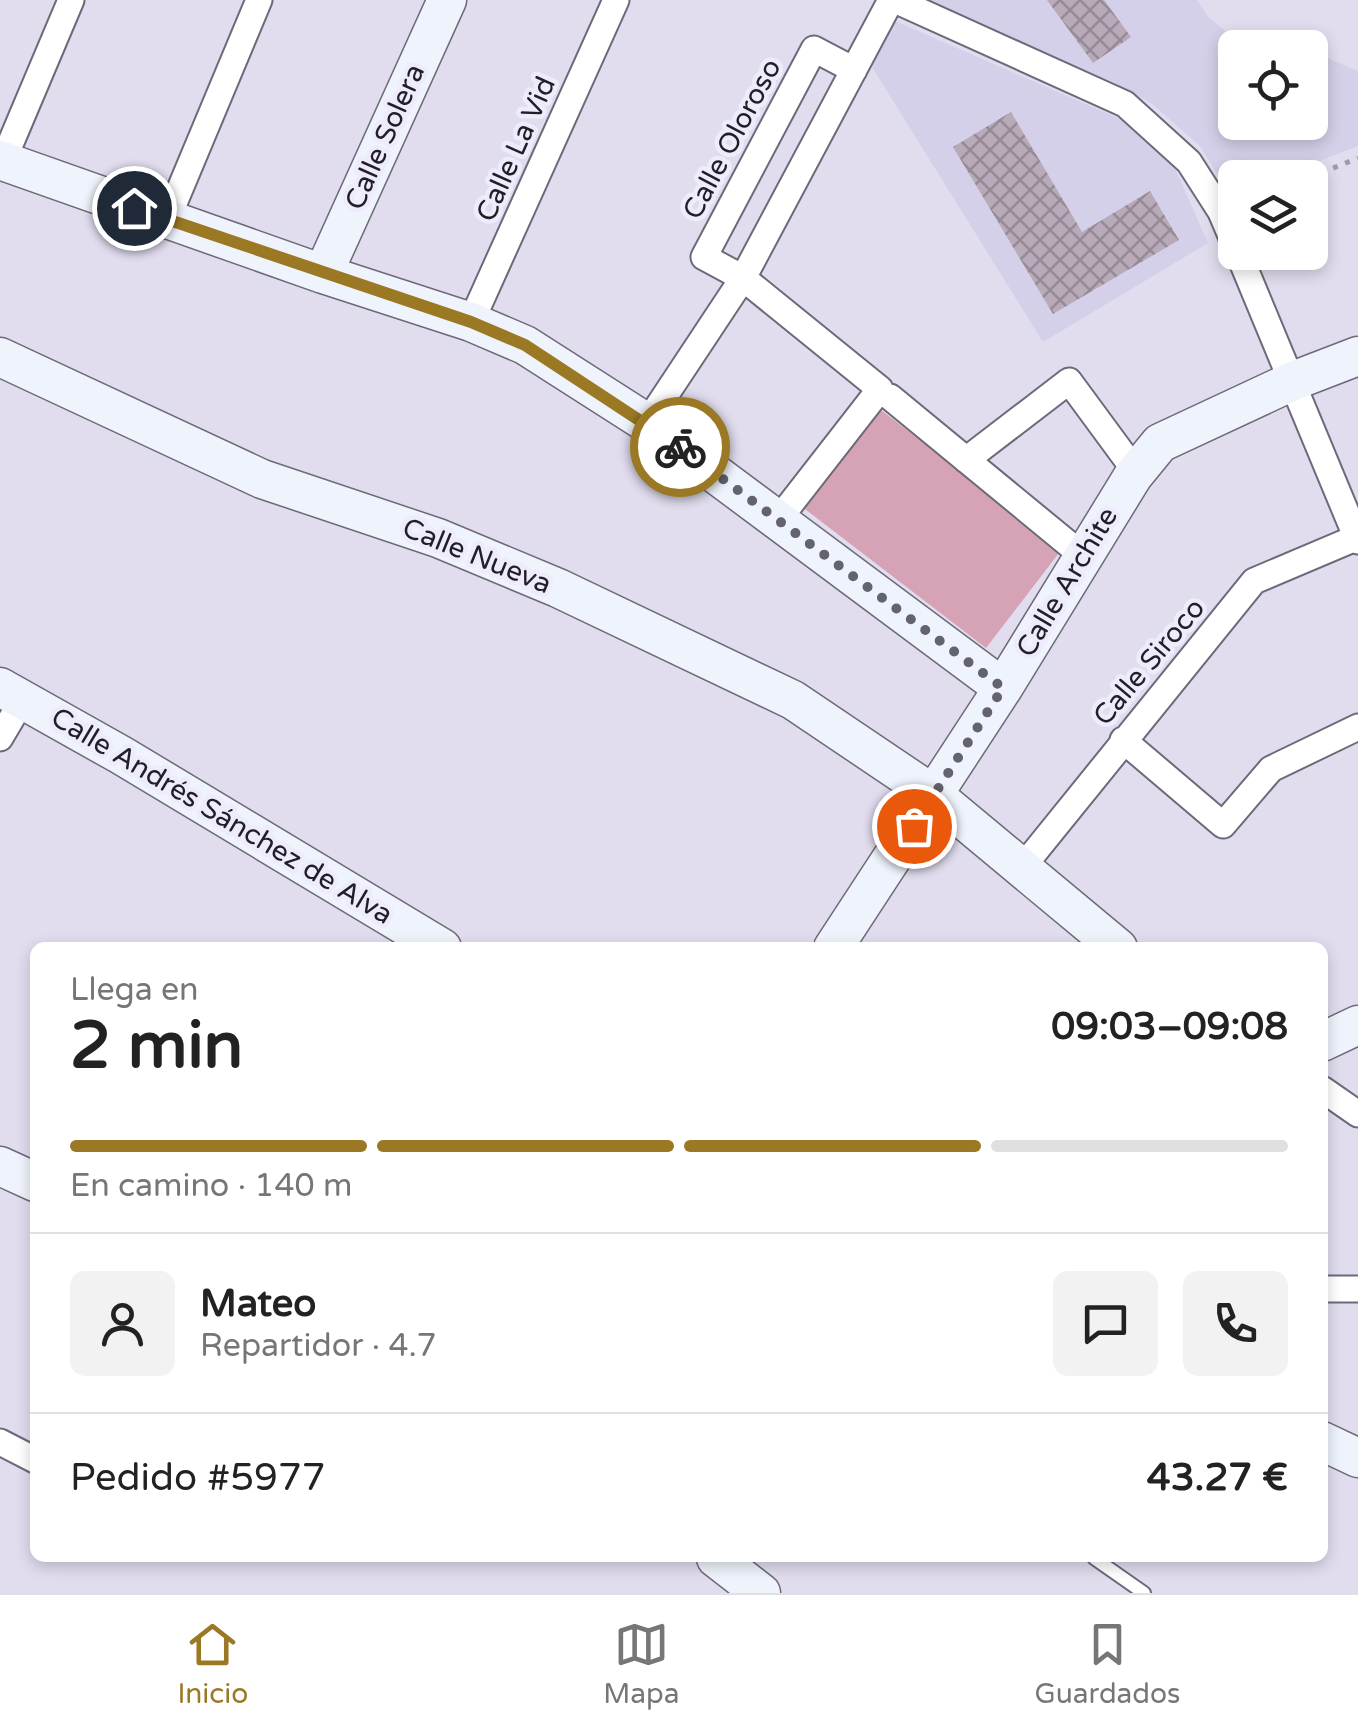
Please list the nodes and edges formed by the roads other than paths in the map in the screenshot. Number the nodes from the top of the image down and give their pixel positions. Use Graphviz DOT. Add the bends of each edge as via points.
graph roads {
  1 [pos="71,0"];
  2 [pos="259,0"];
  3 [pos="447,0"];
  4 [pos="616,0"];
  5 [pos="893,0"];
  6 [pos="854,70"];
  7 [pos="1,161"];
  8 [pos="1218,207"];
  9 [pos="168,220"];
  10 [pos="1246,270"];
  11 [pos="323,274"];
  12 [pos="743,278"];
  13 [pos="471,322"];
  14 [pos="1358,356"];
  15 [pos="0,357"];
  16 [pos="1292,381"];
  17 [pos="885,393"];
  18 [pos="647,423"];
  19 [pos="966,460"];
  20 [pos="1136,472"];
  21 [pos="778,520"];
  22 [pos="1358,539"];
  23 [pos="1082,555"];
  24 [pos="1003,688"];
  25 [pos="11,693"];
  26 [pos="1358,727"];
  27 [pos="0,738"];
  28 [pos="1123,740"];
  29 [pos="934,795"];
  30 [pos="1021,869"];
  31 [pos="432,942"];
  32 [pos="837,942"];
  33 [pos="1111,942"];
  34 [pos="1358,1024"];
  35 [pos="1328,1039"];
  36 [pos="1328,1093"];
  37 [pos="1358,1114"];
  38 [pos="0,1166"];
  39 [pos="30,1180"];
  40 [pos="1358,1288"];
  41 [pos="1328,1289"];
  42 [pos="0,1442"];
  43 [pos="1328,1445"];
  44 [pos="30,1457"];
  45 [pos="1358,1458"];
  46 [pos="720,1562"];
  47 [pos="1100,1562"];
  48 [pos="749,1590"];
  49 [pos="1144,1593"];
  1 -- 7 [label="street"];
  2 -- 9 [label="street"];
  3 -- 11 [label="street, Calle Solera"];
  4 -- 13 [label="street, Calle La Vid"];
  5 -- 6 [label="street"];
  5 -- 8 [label="street" via="1125,104 1189,162"];
  6 -- 12 [label="street"];
  6 -- 12 [label="street, Calle Oloroso" via="814,49 704,257"];
  7 -- 9 [label="street"];
  9 -- 11 [label="street"];
  10 -- 16 [label="street"];
  11 -- 13 [label="street"];
  12 -- 17 [label="street"];
  12 -- 18 [label="street"];
  13 -- 18 [label="street" via="525,345"];
  14 -- 16 [label="street, Calle Archite"];
  15 -- 29 [label="street, Calle Nueva" via="262,478 438,538 558,588 792,700"];
  16 -- 20 [label="street, Calle Archite" via="1160,442"];
  16 -- 22 [label="street"];
  17 -- 19 [label="street"];
  17 -- 21 [label="street"];
  18 -- 21 [label="street"];
  19 -- 20 [label="street" via="1069,381"];
  19 -- 23 [label="street"];
  20 -- 23 [label="street, Calle Archite"];
  21 -- 24 [label="street"];
  22 -- 28 [label="street, Calle Siroco" via="1254,582"];
  23 -- 24 [label="street, Calle Archite"];
  24 -- 29 [label="street, Calle Archite"];
  25 -- 27 [label="street"];
  25 -- 31 [label="street, Calle Andrés Sánchez de Alva"];
  26 -- 28 [label="street" via="1271,769 1222,825"];
  28 -- 30 [label="street, Calle Siroco"];
  29 -- 30 [label="street, Calle Nueva"];
  29 -- 32 [label="street, Calle Archite"];
  30 -- 33 [label="street, Calle Nueva"];
  34 -- 35 [label="street"];
  36 -- 37 [label="street"];
  38 -- 39 [label="street"];
  40 -- 41 [label="street"];
  42 -- 44 [label="street"];
  43 -- 45 [label="street"];
  46 -- 48 [label="street"];
  47 -- 49 [label="lane"];
}
